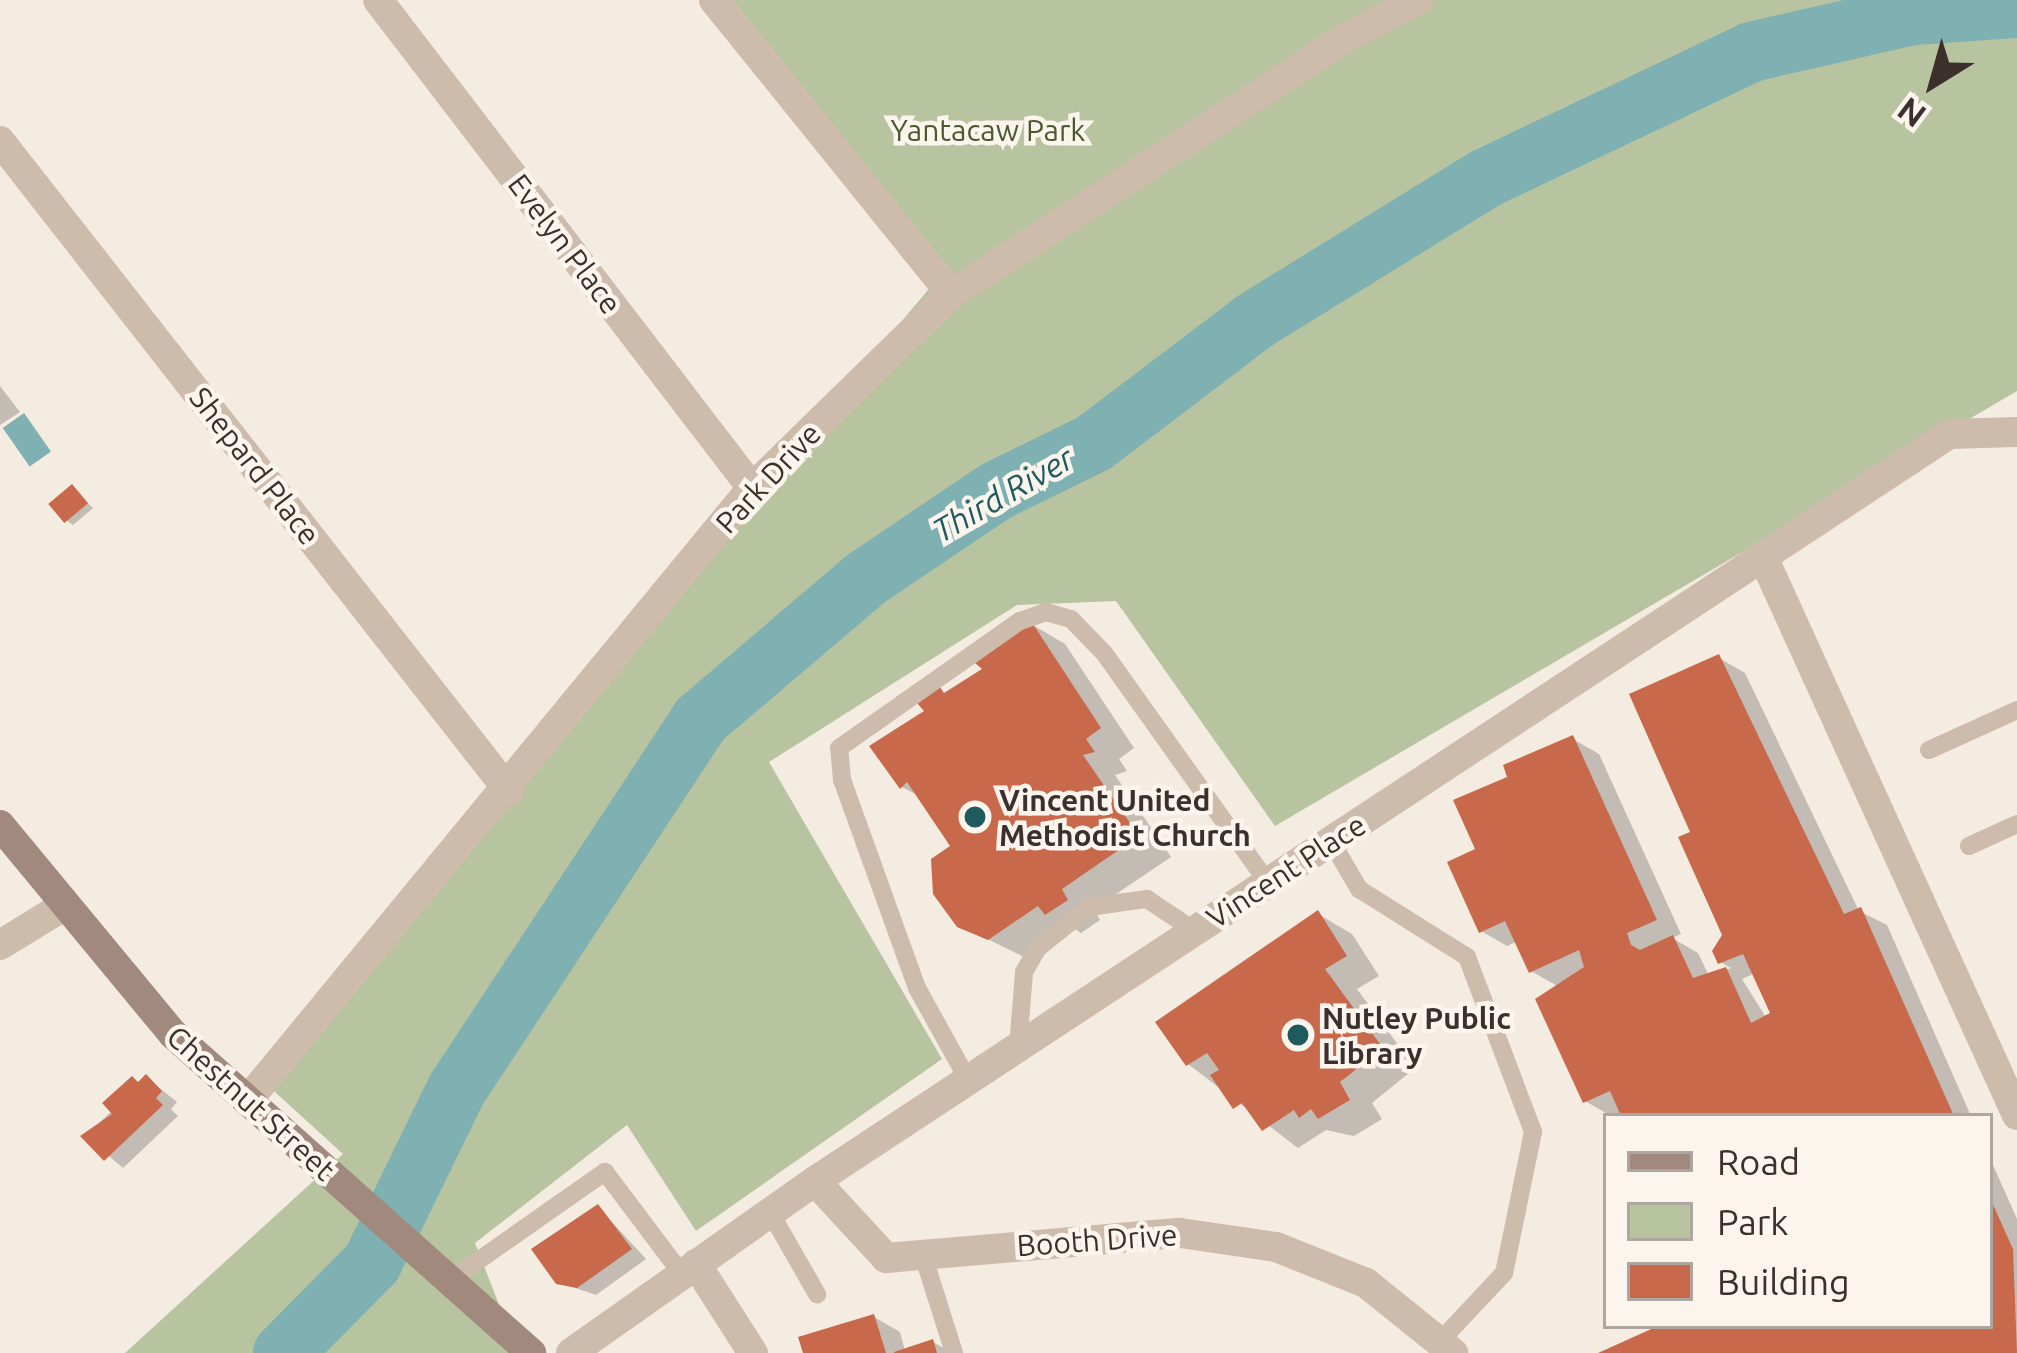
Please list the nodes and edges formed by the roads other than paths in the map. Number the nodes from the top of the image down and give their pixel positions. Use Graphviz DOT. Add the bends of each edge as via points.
graph roads {
  1 [pos="378,0"];
  2 [pos="714,0"];
  3 [pos="1418,0"];
  4 [pos="0,141"];
  5 [pos="951,294"];
  6 [pos="2017,432"];
  7 [pos="752,488"];
  8 [pos="1762,557"];
  9 [pos="2017,710"];
  10 [pos="1929,750"];
  11 [pos="509,791"];
  12 [pos="2017,824"];
  13 [pos="0,825"];
  14 [pos="1331,842"];
  15 [pos="1969,845"];
  16 [pos="1268,883"];
  17 [pos="62,907"];
  18 [pos="1195,931"];
  19 [pos="0,945"];
  20 [pos="1018,1047"];
  21 [pos="968,1081"];
  22 [pos="247,1101"];
  23 [pos="2017,1115"];
  24 [pos="815,1181"];
  25 [pos="770,1212"];
  26 [pos="923,1255"];
  27 [pos="689,1269"];
  28 [pos="452,1279"];
  29 [pos="817,1294"];
  30 [pos="1447,1346"];
  31 [pos="531,1353"];
  32 [pos="572,1353"];
  33 [pos="753,1353"];
  34 [pos="953,1353"];
  1 -- 7 [label="street, Evelyn Place"];
  2 -- 5 [label="street"];
  3 -- 5 [label="street, Park Drive" via="1347,37"];
  4 -- 11 [label="street, Shepard Place"];
  5 -- 7 [label="street, Park Drive"];
  6 -- 8 [label="street, Vincent Place" via="1949,434"];
  7 -- 11 [label="street, Park Drive"];
  8 -- 14 [label="street, Vincent Place"];
  8 -- 23 [label="street"];
  9 -- 10 [label="lane"];
  11 -- 22 [label="street, Park Drive"];
  12 -- 15 [label="lane"];
  13 -- 17 [label="street, Chestnut Street"];
  14 -- 16 [label="street, Vincent Place"];
  14 -- 30 [label="lane" via="1359,889 1467,957 1533,1132 1504,1273"];
  16 -- 18 [label="street, Vincent Place"];
  16 -- 21 [label="lane" via="1105,653 1071,619 1046,612 1020,621 839,748 842,780 917,988"];
  17 -- 19 [label="street"];
  17 -- 22 [label="street, Chestnut Street" via="144,1004"];
  18 -- 20 [label="street, Vincent Place"];
  18 -- 20 [label="lane" via="1148,899 1090,907 1038,948 1024,972"];
  20 -- 21 [label="street, Vincent Place"];
  21 -- 24 [label="street, Vincent Place"];
  22 -- 28 [label="street, Chestnut Street"];
  24 -- 25 [label="street, Vincent Place"];
  24 -- 26 [label="street, Booth Drive" via="886,1258"];
  25 -- 27 [label="street, Vincent Place"];
  25 -- 29 [label="lane"];
  26 -- 30 [label="street, Booth Drive" via="1180,1233 1276,1247 1366,1283"];
  26 -- 34 [label="lane"];
  27 -- 28 [label="lane" via="604,1172"];
  27 -- 32 [label="street, Vincent Place"];
  27 -- 33 [label="street"];
  28 -- 31 [label="street, Chestnut Street"];
}
